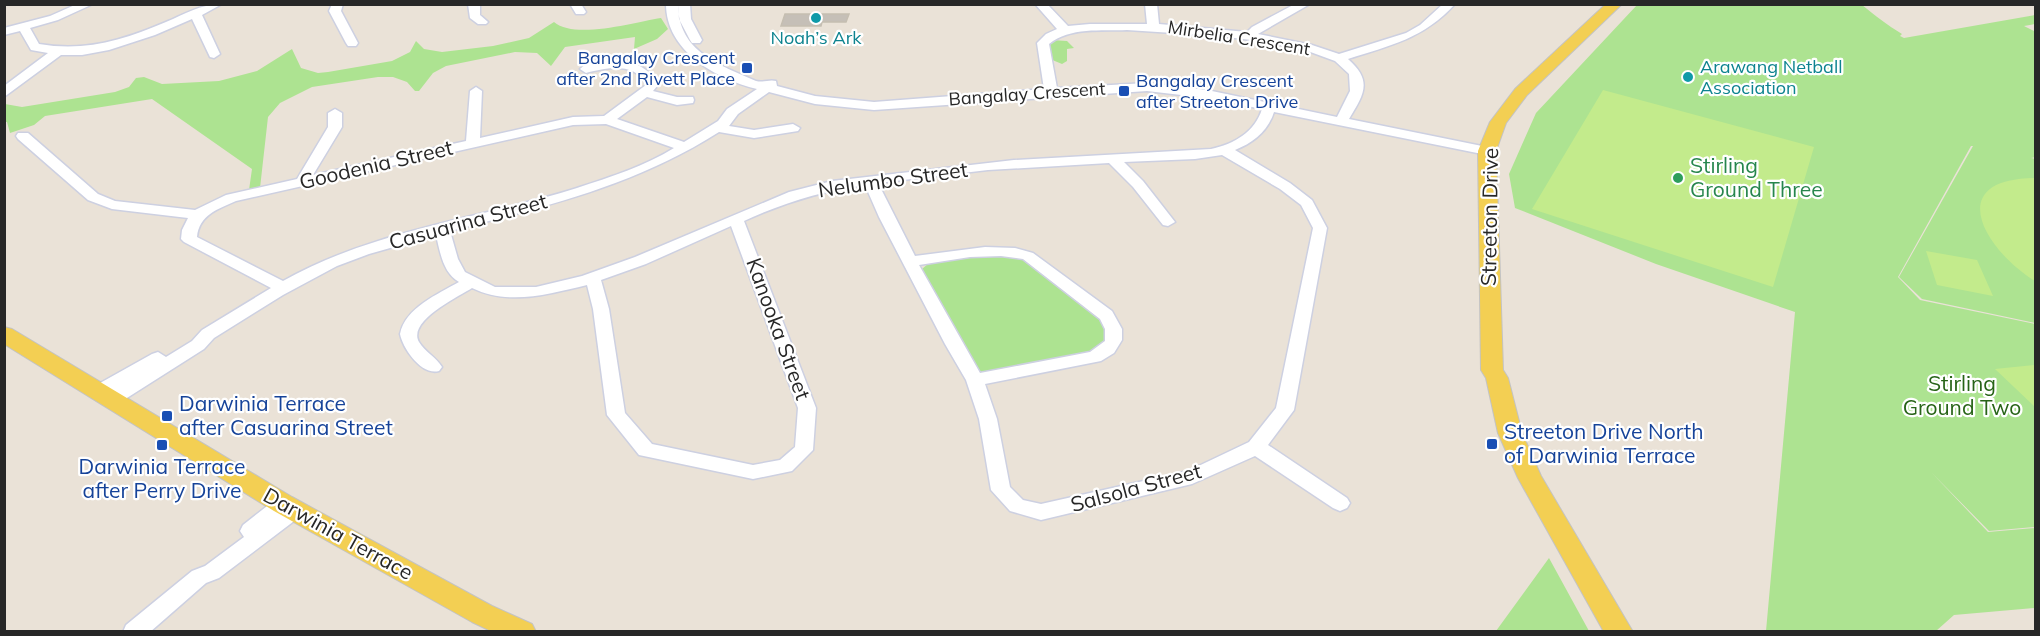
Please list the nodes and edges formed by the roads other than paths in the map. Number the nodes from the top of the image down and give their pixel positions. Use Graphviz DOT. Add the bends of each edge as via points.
graph roads {
  1 [pos="88,4"];
  2 [pos="217,4"];
  3 [pos="338,4"];
  4 [pos="474,4"];
  5 [pos="672,4"];
  6 [pos="684,4"];
  7 [pos="1040,4"];
  8 [pos="1151,4"];
  9 [pos="1305,4"];
  10 [pos="1450,4"];
  11 [pos="1615,4"];
  12 [pos="195,14"];
  13 [pos="482,22"];
  14 [pos="680,23"];
  15 [pos="1153,26"];
  16 [pos="24,27"];
  17 [pos="1065,30"];
  18 [pos="4,32"];
  19 [pos="1250,37"];
  20 [pos="352,43"];
  21 [pos="56,53"];
  22 [pos="214,54"];
  23 [pos="1340,58"];
  24 [pos="586,69"];
  25 [pos="773,86"];
  26 [pos="476,91"];
  27 [pos="4,93"];
  28 [pos="645,93"];
  29 [pos="1051,93"];
  30 [pos="688,100"];
  31 [pos="1269,107"];
  32 [pos="335,112"];
  33 [pos="607,120"];
  34 [pos="1341,122"];
  35 [pos="717,128"];
  36 [pos="794,128"];
  37 [pos="23,136"];
  38 [pos="473,143"];
  39 [pos="687,148"];
  40 [pos="1224,150"];
  41 [pos="1487,154"];
  42 [pos="1113,159"];
  43 [pos="870,180"];
  44 [pos="302,182"];
  45 [pos="197,215"];
  46 [pos="736,220"];
  47 [pos="1168,222"];
  48 [pos="442,228"];
  49 [pos="911,262"];
  50 [pos="593,279"];
  51 [pos="470,282"];
  52 [pos="284,288"];
  53 [pos="4,334"];
  54 [pos="433,367"];
  55 [pos="1492,370"];
  56 [pos="975,380"];
  57 [pos="106,395"];
  58 [pos="1256,447"];
  59 [pos="1340,503"];
  60 [pos="289,507"];
  61 [pos="134,632"];
  62 [pos="522,632"];
  63 [pos="1601,632"];
  64 [pos="1619,632"];
  1 -- 16 [label="street"];
  2 -- 12 [label="street"];
  3 -- 20 [label="street" via="335,11"];
  4 -- 13 [label="street" via="474,16"];
  5 -- 14 [label="street"];
  6 -- 14 [label="street"];
  7 -- 17 [label="street"];
  8 -- 15 [label="street"];
  9 -- 19 [label="street" via="1256,28"];
  10 -- 23 [label="street" via="1410,35"];
  11 -- 41 [label="main road, Streeton Drive" via="1521,92 1498,122"];
  12 -- 21 [label="street" via="125,42"];
  12 -- 22 [label="street"];
  14 -- 25 [label="street, Bangalay Crescent" via="690,50 706,63 752,84"];
  15 -- 17 [label="street, Mirbelia Crescent"];
  15 -- 19 [label="street, Mirbelia Crescent"];
  16 -- 18 [label="street"];
  16 -- 21 [label="street" via="35,47"];
  17 -- 29 [label="street" via="1048,37 1043,44"];
  19 -- 23 [label="street, Mirbelia Crescent"];
  21 -- 27 [label="street"];
  23 -- 34 [label="street, Mirbelia Crescent" via="1354,69 1359,81"];
  24 -- 28 [label="street" via="600,64 626,64 650,78 652,85"];
  25 -- 29 [label="street, Bangalay Crescent" via="815,100 874,106"];
  25 -- 35 [label="street, Casuarina Street"];
  26 -- 38 [label="street"];
  28 -- 30 [label="street"];
  28 -- 33 [label="street"];
  29 -- 31 [label="street, Bangalay Crescent" via="1147,87"];
  31 -- 34 [label="street, Bangalay Crescent"];
  31 -- 40 [label="street, Nelumbo Street" via="1250,139"];
  32 -- 44 [label="street" via="335,127"];
  33 -- 38 [label="street, Goodenia Street" via="573,121"];
  33 -- 39 [label="street, Goodenia Street"];
  34 -- 41 [label="street, Bangalay Crescent"];
  35 -- 36 [label="street" via="754,134"];
  35 -- 39 [label="street, Casuarina Street"];
  37 -- 45 [label="street" via="93,197 112,205"];
  38 -- 44 [label="street, Goodenia Street"];
  39 -- 48 [label="street, Casuarina Street" via="606,184"];
  40 -- 42 [label="street, Nelumbo Street"];
  40 -- 58 [label="street, Salsola Street" via="1307,203 1320,228 1285,410"];
  41 -- 55 [label="main road, Streeton Drive"];
  42 -- 43 [label="street, Nelumbo Street" via="1036,162"];
  42 -- 47 [label="street"];
  43 -- 46 [label="street, Nelumbo Street" via="826,186"];
  43 -- 49 [label="street, Salsola Street"];
  44 -- 45 [label="street, Goodenia Street" via="231,198"];
  45 -- 52 [label="street" via="189,227 189,239"];
  46 -- 50 [label="street, Nelumbo Street"];
  46 -- 50 [label="street, Kanooka Street" via="807,408 804,450 785,466 753,472 646,450 616,415"];
  48 -- 51 [label="street" via="454,269"];
  48 -- 52 [label="street, Casuarina Street" via="350,255"];
  49 -- 56 [label="street, Salsola Street"];
  49 -- 56 [label="street" via="1017,252 1028,256 1106,315 1115,328 1114,340 1095,357"];
  50 -- 51 [label="street, Nelumbo Street" via="550,292 519,294 489,290"];
  51 -- 54 [label="street" via="417,315 409,326 408,336 415,349"];
  52 -- 57 [label="street, Casuarina Street" via="207,334 198,345"];
  53 -- 57 [label="main road, Darwinia Terrace"];
  55 -- 63 [label="main road, Streeton Drive" via="1489,377 1496,418 1509,458 1598,619"];
  55 -- 64 [label="main road, Streeton Drive" via="1510,433 1526,469"];
  56 -- 58 [label="street, Salsola Street" via="988,419 1001,490 1017,506 1041,513 1192,477"];
  57 -- 60 [label="main road, Darwinia Terrace"];
  58 -- 59 [label="street"];
  60 -- 61 [label="street" via="212,573 198,577"];
  60 -- 62 [label="main road, Darwinia Terrace" via="482,614"];
}
